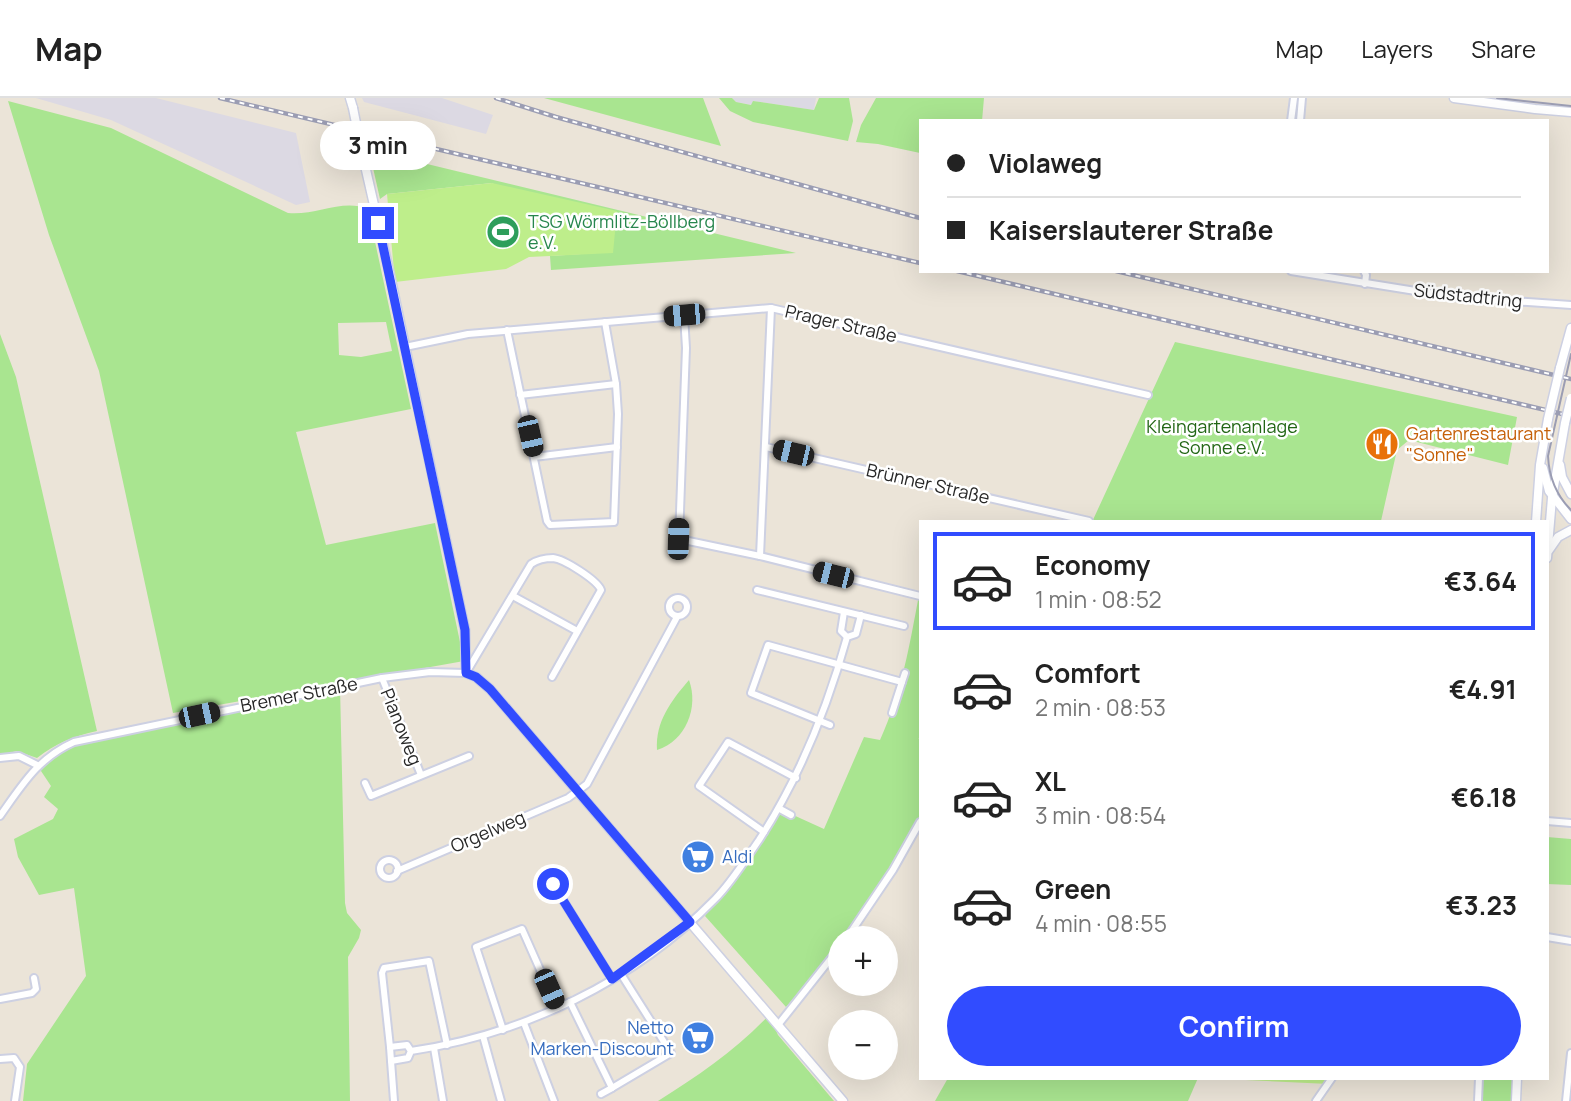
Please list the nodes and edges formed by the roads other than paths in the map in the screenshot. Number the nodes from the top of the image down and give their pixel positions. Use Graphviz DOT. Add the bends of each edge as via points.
graph roads {
  1 [pos="350,98"];
  2 [pos="1294,98"];
  3 [pos="1303,98"];
  4 [pos="1454,98"];
  5 [pos="1571,112"];
  6 [pos="1291,119"];
  7 [pos="1300,119"];
  8 [pos="1302,273"];
  9 [pos="1365,273"];
  10 [pos="1365,284"];
  11 [pos="1571,305"];
  12 [pos="771,308"];
  13 [pos="684,315"];
  14 [pos="605,322"];
  15 [pos="1571,328"];
  16 [pos="508,330"];
  17 [pos="405,346"];
  18 [pos="616,384"];
  19 [pos="520,395"];
  20 [pos="1148,395"];
  21 [pos="1571,398"];
  22 [pos="617,447"];
  23 [pos="766,447"];
  24 [pos="1559,454"];
  25 [pos="1541,455"];
  26 [pos="534,457"];
  27 [pos="1571,494"];
  28 [pos="1552,498"];
  29 [pos="1571,519"];
  30 [pos="1085,520"];
  31 [pos="1536,520"];
  32 [pos="1571,530"];
  33 [pos="1549,533"];
  34 [pos="1549,552"];
  35 [pos="760,556"];
  36 [pos="757,590"];
  37 [pos="513,596"];
  38 [pos="919,596"];
  39 [pos="844,612"];
  40 [pos="861,615"];
  41 [pos="677,617"];
  42 [pos="904,626"];
  43 [pos="577,631"];
  44 [pos="847,636"];
  45 [pos="840,665"];
  46 [pos="466,673"];
  47 [pos="905,673"];
  48 [pos="552,677"];
  49 [pos="382,678"];
  50 [pos="902,682"];
  51 [pos="892,713"];
  52 [pos="821,721"];
  53 [pos="830,725"];
  54 [pos="469,755"];
  55 [pos="0,758"];
  56 [pos="37,765"];
  57 [pos="421,775"];
  58 [pos="796,778"];
  59 [pos="365,783"];
  60 [pos="578,792"];
  61 [pos="780,809"];
  62 [pos="791,815"];
  63 [pos="0,816"];
  64 [pos="1549,821"];
  65 [pos="1571,823"];
  66 [pos="919,824"];
  67 [pos="764,832"];
  68 [pos="397,871"];
  69 [pos="553,884"];
  70 [pos="690,922"];
  71 [pos="855,926"];
  72 [pos="1549,937"];
  73 [pos="1571,941"];
  74 [pos="828,962"];
  75 [pos="621,974"];
  76 [pos="34,978"];
  77 [pos="612,979"];
  78 [pos="0,999"];
  79 [pos="570,1003"];
  80 [pos="557,1008"];
  81 [pos="524,1023"];
  82 [pos="778,1025"];
  83 [pos="503,1030"];
  84 [pos="483,1036"];
  85 [pos="447,1045"];
  86 [pos="390,1047"];
  87 [pos="434,1048"];
  88 [pos="411,1051"];
  89 [pos="1571,1053"];
  90 [pos="0,1059"];
  91 [pos="391,1060"];
  92 [pos="1331,1080"];
  93 [pos="1479,1080"];
  94 [pos="1517,1080"];
  95 [pos="612,1088"];
  96 [pos="601,1094"];
  97 [pos="15,1101"];
  98 [pos="394,1101"];
  99 [pos="443,1101"];
  100 [pos="501,1101"];
  101 [pos="554,1101"];
  102 [pos="843,1101"];
  103 [pos="1316,1101"];
  104 [pos="1478,1101"];
  105 [pos="1516,1101"];
  106 [pos="1566,1101"];
  1 -- 17 [label="street, bridge"];
  2 -- 6 [label="street"];
  3 -- 7 [label="street"];
  4 -- 5 [label="street"];
  8 -- 10 [label="street, Südstadtring"];
  9 -- 10 [label="street"];
  10 -- 11 [label="street, Südstadtring" via="1452,297"];
  12 -- 13 [label="street, Prager Straße"];
  12 -- 20 [label="street, Prager Straße"];
  12 -- 23 [label="street"];
  13 -- 14 [label="street, Prager Straße"];
  13 -- 35 [label="street" via="678,539"];
  14 -- 16 [label="street, Prager Straße"];
  14 -- 18 [label="street"];
  15 -- 25 [label="street, bridge"];
  16 -- 17 [label="street, Prager Straße"];
  16 -- 19 [label="street"];
  17 -- 46 [label="street" via="465,630"];
  18 -- 19 [label="street"];
  18 -- 22 [label="street"];
  19 -- 26 [label="street"];
  21 -- 24 [label="street, bridge"];
  22 -- 26 [label="street"];
  22 -- 26 [label="street" via="614,522 550,525"];
  23 -- 30 [label="street, Brünner Straße"];
  23 -- 35 [label="street"];
  24 -- 27 [label="street" via="1562,477"];
  24 -- 28 [label="street"];
  25 -- 28 [label="street"];
  25 -- 31 [label="street"];
  28 -- 29 [label="street"];
  28 -- 33 [label="street"];
  32 -- 34 [label="street" via="1558,537"];
  35 -- 38 [label="street"];
  36 -- 39 [label="street"];
  37 -- 43 [label="street"];
  37 -- 43 [label="street" via="537,559 558,560 597,582 601,590"];
  37 -- 46 [label="street"];
  39 -- 40 [label="street"];
  39 -- 44 [label="street" via="841,631"];
  40 -- 42 [label="street"];
  40 -- 44 [label="street" via="856,634"];
  41 -- 60 [label="street" via="587,784"];
  43 -- 48 [label="street"];
  44 -- 45 [label="street"];
  45 -- 50 [label="street"];
  45 -- 52 [label="street"];
  45 -- 52 [label="street" via="768,645 751,693"];
  46 -- 49 [label="street, Bremer Straße" via="430,671"];
  46 -- 60 [label="street" via="490,689"];
  47 -- 50 [label="street"];
  49 -- 56 [label="street, Bremer Straße" via="74,742"];
  49 -- 57 [label="street, Pianoweg"];
  50 -- 51 [label="street"];
  52 -- 53 [label="street"];
  52 -- 58 [label="street"];
  54 -- 57 [label="street, Pianoweg"];
  55 -- 56 [label="street" via="19,756"];
  56 -- 63 [label="street, Bremer Straße"];
  57 -- 59 [label="street, Pianoweg" via="371,796"];
  58 -- 61 [label="street"];
  58 -- 67 [label="street" via="728,742 699,786"];
  60 -- 68 [label="street, Orgelweg"];
  60 -- 70 [label="street"];
  61 -- 62 [label="street"];
  61 -- 67 [label="street"];
  64 -- 65 [label="street"];
  66 -- 71 [label="street"];
  67 -- 70 [label="street" via="714,901"];
  69 -- 77 [label="street"];
  70 -- 75 [label="street"];
  70 -- 82 [label="street"];
  72 -- 73 [label="street"];
  74 -- 82 [label="street"];
  75 -- 77 [label="street"];
  75 -- 95 [label="street" via="671,1054"];
  76 -- 78 [label="street" via="32,993"];
  77 -- 79 [label="street"];
  79 -- 80 [label="street"];
  79 -- 95 [label="street"];
  80 -- 81 [label="street"];
  80 -- 83 [label="street" via="522,929 476,947"];
  81 -- 83 [label="street"];
  81 -- 101 [label="street"];
  82 -- 102 [label="street"];
  83 -- 84 [label="street"];
  84 -- 85 [label="street"];
  84 -- 100 [label="street"];
  85 -- 86 [label="street" via="429,961 384,968"];
  85 -- 87 [label="street"];
  86 -- 88 [label="street" via="407,1045"];
  86 -- 91 [label="street"];
  87 -- 88 [label="street"];
  87 -- 99 [label="street"];
  88 -- 91 [label="street" via="408,1058"];
  89 -- 106 [label="street"];
  90 -- 97 [label="street" via="14,1058 20,1067"];
  91 -- 98 [label="street"];
  92 -- 103 [label="street"];
  93 -- 104 [label="street"];
  94 -- 105 [label="street"];
  95 -- 96 [label="street"];
}
